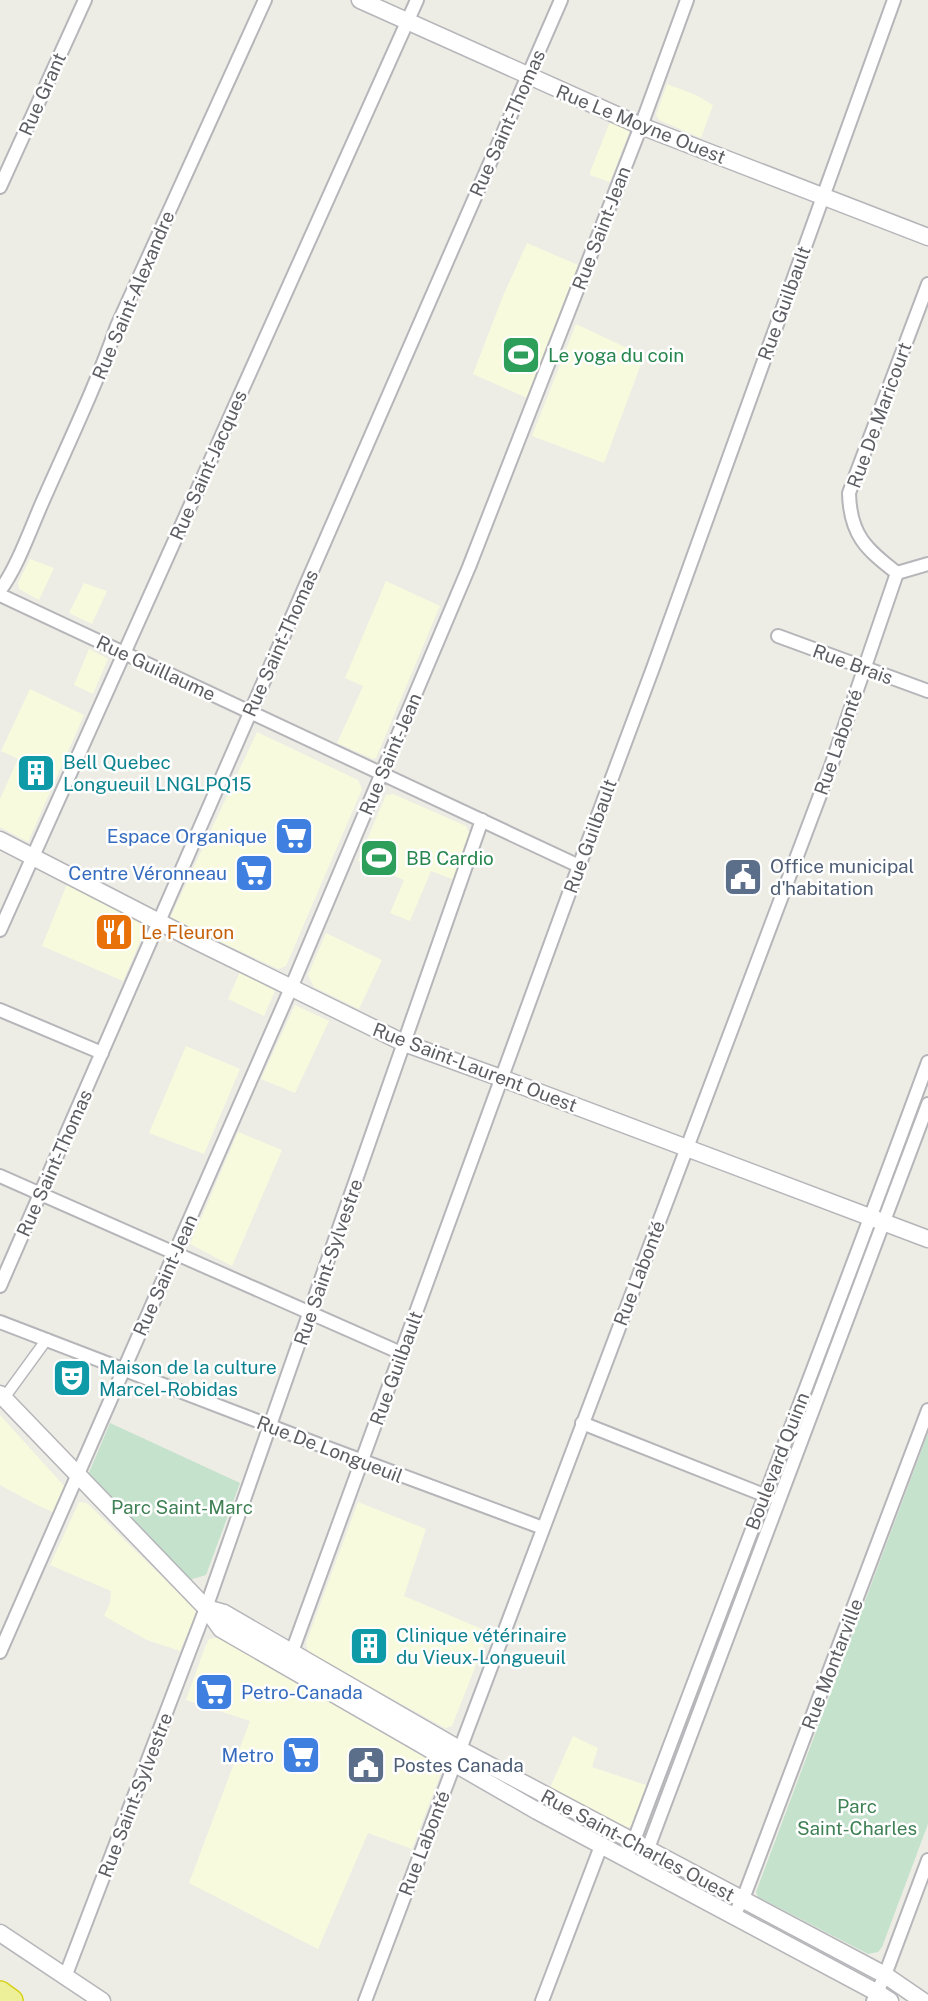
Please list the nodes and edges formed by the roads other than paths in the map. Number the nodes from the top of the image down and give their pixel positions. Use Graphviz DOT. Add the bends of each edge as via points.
graph roads {
  1 [pos="85,0"];
  2 [pos="265,0"];
  3 [pos="360,0"];
  4 [pos="417,0"];
  5 [pos="561,0"];
  6 [pos="687,0"];
  7 [pos="894,0"];
  8 [pos="407,22"];
  9 [pos="527,77"];
  10 [pos="641,127"];
  11 [pos="0,187"];
  12 [pos="823,197"];
  13 [pos="928,237"];
  14 [pos="928,284"];
  15 [pos="928,564"];
  16 [pos="897,573"];
  17 [pos="0,592"];
  18 [pos="778,636"];
  19 [pos="125,654"];
  20 [pos="864,668"];
  21 [pos="928,691"];
  22 [pos="250,712"];
  23 [pos="382,775"];
  24 [pos="482,820"];
  25 [pos="0,839"];
  26 [pos="32,856"];
  27 [pos="579,866"];
  28 [pos="160,921"];
  29 [pos="0,930"];
  30 [pos="291,988"];
  31 [pos="0,1010"];
  32 [pos="404,1043"];
  33 [pos="102,1053"];
  34 [pos="928,1062"];
  35 [pos="501,1078"];
  36 [pos="928,1104"];
  37 [pos="686,1147"];
  38 [pos="0,1176"];
  39 [pos="40,1194"];
  40 [pos="878,1219"];
  41 [pos="928,1239"];
  42 [pos="175,1253"];
  43 [pos="0,1286"];
  44 [pos="310,1312"];
  45 [pos="0,1322"];
  46 [pos="47,1339"];
  47 [pos="401,1353"];
  48 [pos="124,1370"];
  49 [pos="2,1396"];
  50 [pos="928,1410"];
  51 [pos="582,1423"];
  52 [pos="270,1426"];
  53 [pos="362,1461"];
  54 [pos="77,1475"];
  55 [pos="764,1495"];
  56 [pos="779,1501"];
  57 [pos="543,1528"];
  58 [pos="206,1608"];
  59 [pos="0,1652"];
  60 [pos="288,1663"];
  61 [pos="457,1756"];
  62 [pos="633,1842"];
  63 [pos="601,1846"];
  64 [pos="648,1850"];
  65 [pos="928,1860"];
  66 [pos="634,1863"];
  67 [pos="743,1900"];
  68 [pos="734,1916"];
  69 [pos="0,1933"];
  70 [pos="885,1975"];
  71 [pos="65,1977"];
  72 [pos="0,1993"];
  73 [pos="880,1998"];
  74 [pos="11,2001"];
  75 [pos="103,2001"];
  76 [pos="365,2001"];
  77 [pos="542,2001"];
  78 [pos="923,2001"];
  1 -- 11 [label="street, Rue Grant"];
  2 -- 17 [label="street, Rue Saint-Alexandre"];
  3 -- 8 [label="street, Rue Le Moyne Ouest"];
  4 -- 8 [label="street, Rue Saint-Jacques"];
  5 -- 9 [label="street, Rue Saint-Thomas"];
  6 -- 10 [label="street, Rue Saint-Jean"];
  7 -- 12 [label="street, Rue Guilbault"];
  8 -- 9 [label="street, Rue Le Moyne Ouest"];
  8 -- 19 [label="street, Rue Saint-Jacques"];
  9 -- 10 [label="street, Rue Le Moyne Ouest"];
  9 -- 22 [label="street, Rue Saint-Thomas"];
  10 -- 12 [label="street, Rue Le Moyne Ouest"];
  10 -- 23 [label="street, Rue Saint-Jean" via="469,567"];
  12 -- 13 [label="street, Rue Le Moyne Ouest"];
  12 -- 27 [label="street, Rue Guilbault"];
  14 -- 16 [label="street, Rue De Maricourt" via="849,493 849,514 859,537"];
  15 -- 16 [label="street"];
  16 -- 20 [label="street, Rue Labonté"];
  17 -- 19 [label="street, Rue Guillaume"];
  18 -- 20 [label="street, Rue Brais"];
  19 -- 22 [label="street, Rue Guillaume"];
  19 -- 26 [label="street, Rue Saint-Jacques"];
  20 -- 21 [label="street, Rue Brais"];
  20 -- 37 [label="street, Rue Labonté"];
  22 -- 23 [label="street, Rue Guillaume"];
  22 -- 28 [label="street, Rue Saint-Thomas"];
  23 -- 24 [label="street, Rue Guillaume"];
  23 -- 30 [label="street, Rue Saint-Jean"];
  24 -- 27 [label="street, Rue Guillaume"];
  24 -- 32 [label="street, Rue Saint-Sylvestre"];
  25 -- 26 [label="street, Rue Saint-Laurent Ouest"];
  26 -- 28 [label="street, Rue Saint-Laurent Ouest"];
  26 -- 29 [label="street, Rue Saint-Jacques"];
  27 -- 35 [label="street, Rue Guilbault"];
  28 -- 30 [label="street, Rue Saint-Laurent Ouest"];
  28 -- 33 [label="street, Rue Saint-Thomas"];
  30 -- 32 [label="street, Rue Saint-Laurent Ouest"];
  30 -- 42 [label="street, Rue Saint-Jean"];
  31 -- 33 [label="street"];
  32 -- 35 [label="street, Rue Saint-Laurent Ouest"];
  32 -- 44 [label="street, Rue Saint-Sylvestre"];
  33 -- 39 [label="street, Rue Saint-Thomas"];
  34 -- 40 [label="street, Boulevard Quinn"];
  35 -- 37 [label="street, Rue Saint-Laurent Ouest"];
  35 -- 47 [label="street, Rue Guilbault"];
  36 -- 40 [label="street, Boulevard Quinn"];
  37 -- 40 [label="street, Rue Saint-Laurent Ouest"];
  37 -- 51 [label="street, Rue Labonté"];
  38 -- 39 [label="street"];
  39 -- 42 [label="street"];
  39 -- 43 [label="street, Rue Saint-Thomas"];
  40 -- 41 [label="street, Rue Saint-Laurent Ouest"];
  40 -- 55 [label="street, Boulevard Quinn"];
  40 -- 56 [label="street, Boulevard Quinn"];
  42 -- 44 [label="street"];
  42 -- 48 [label="street, Rue Saint-Jean"];
  44 -- 47 [label="street"];
  44 -- 52 [label="street, Rue Saint-Sylvestre"];
  45 -- 46 [label="street, Rue De Longueuil"];
  46 -- 48 [label="street, Rue De Longueuil"];
  46 -- 49 [label="street"];
  47 -- 53 [label="street, Rue Guilbault"];
  48 -- 52 [label="street, Rue De Longueuil"];
  48 -- 54 [label="street, Rue Saint-Jean"];
  49 -- 54 [label="street, Rue Saint-Charles Ouest"];
  50 -- 67 [label="street, Rue Montarville"];
  51 -- 55 [label="street"];
  51 -- 57 [label="street, Rue Labonté"];
  52 -- 53 [label="street, Rue De Longueuil"];
  52 -- 58 [label="street, Rue Saint-Sylvestre"];
  53 -- 57 [label="street, Rue De Longueuil"];
  53 -- 60 [label="street, Rue Guilbault"];
  54 -- 58 [label="street, Rue Saint-Charles Ouest"];
  54 -- 59 [label="street, Rue Saint-Jean"];
  55 -- 56 [label="street"];
  55 -- 62 [label="street, Boulevard Quinn"];
  56 -- 64 [label="street, Boulevard Quinn"];
  57 -- 61 [label="street, Rue Labonté"];
  58 -- 60 [label="street, Rue Saint-Charles Ouest" via="221,1629"];
  58 -- 71 [label="street, Rue Saint-Sylvestre"];
  60 -- 61 [label="street, Rue Saint-Charles Ouest"];
  61 -- 62 [label="street, Rue Saint-Charles Ouest"];
  61 -- 63 [label="street, Rue Saint-Charles Ouest"];
  61 -- 76 [label="street, Rue Labonté"];
  62 -- 64 [label="street, Rue Saint-Charles Ouest"];
  62 -- 66 [label="street, Boulevard Quinn"];
  63 -- 66 [label="street, Rue Saint-Charles Ouest"];
  63 -- 77 [label="street"];
  64 -- 66 [label="street, Boulevard Quinn"];
  64 -- 67 [label="street, Rue Saint-Charles Ouest"];
  65 -- 70 [label="street"];
  66 -- 68 [label="street, Rue Saint-Charles Ouest"];
  67 -- 68 [label="street, Rue Montarville"];
  67 -- 70 [label="street, Rue Saint-Charles Ouest"];
  68 -- 73 [label="street, Rue Saint-Charles Ouest"];
  69 -- 71 [label="street"];
  70 -- 73 [label="street"];
  70 -- 78 [label="street, Rue Saint-Charles Ouest"];
  71 -- 75 [label="street"];
  72 -- 74 [label="highway"];
}
